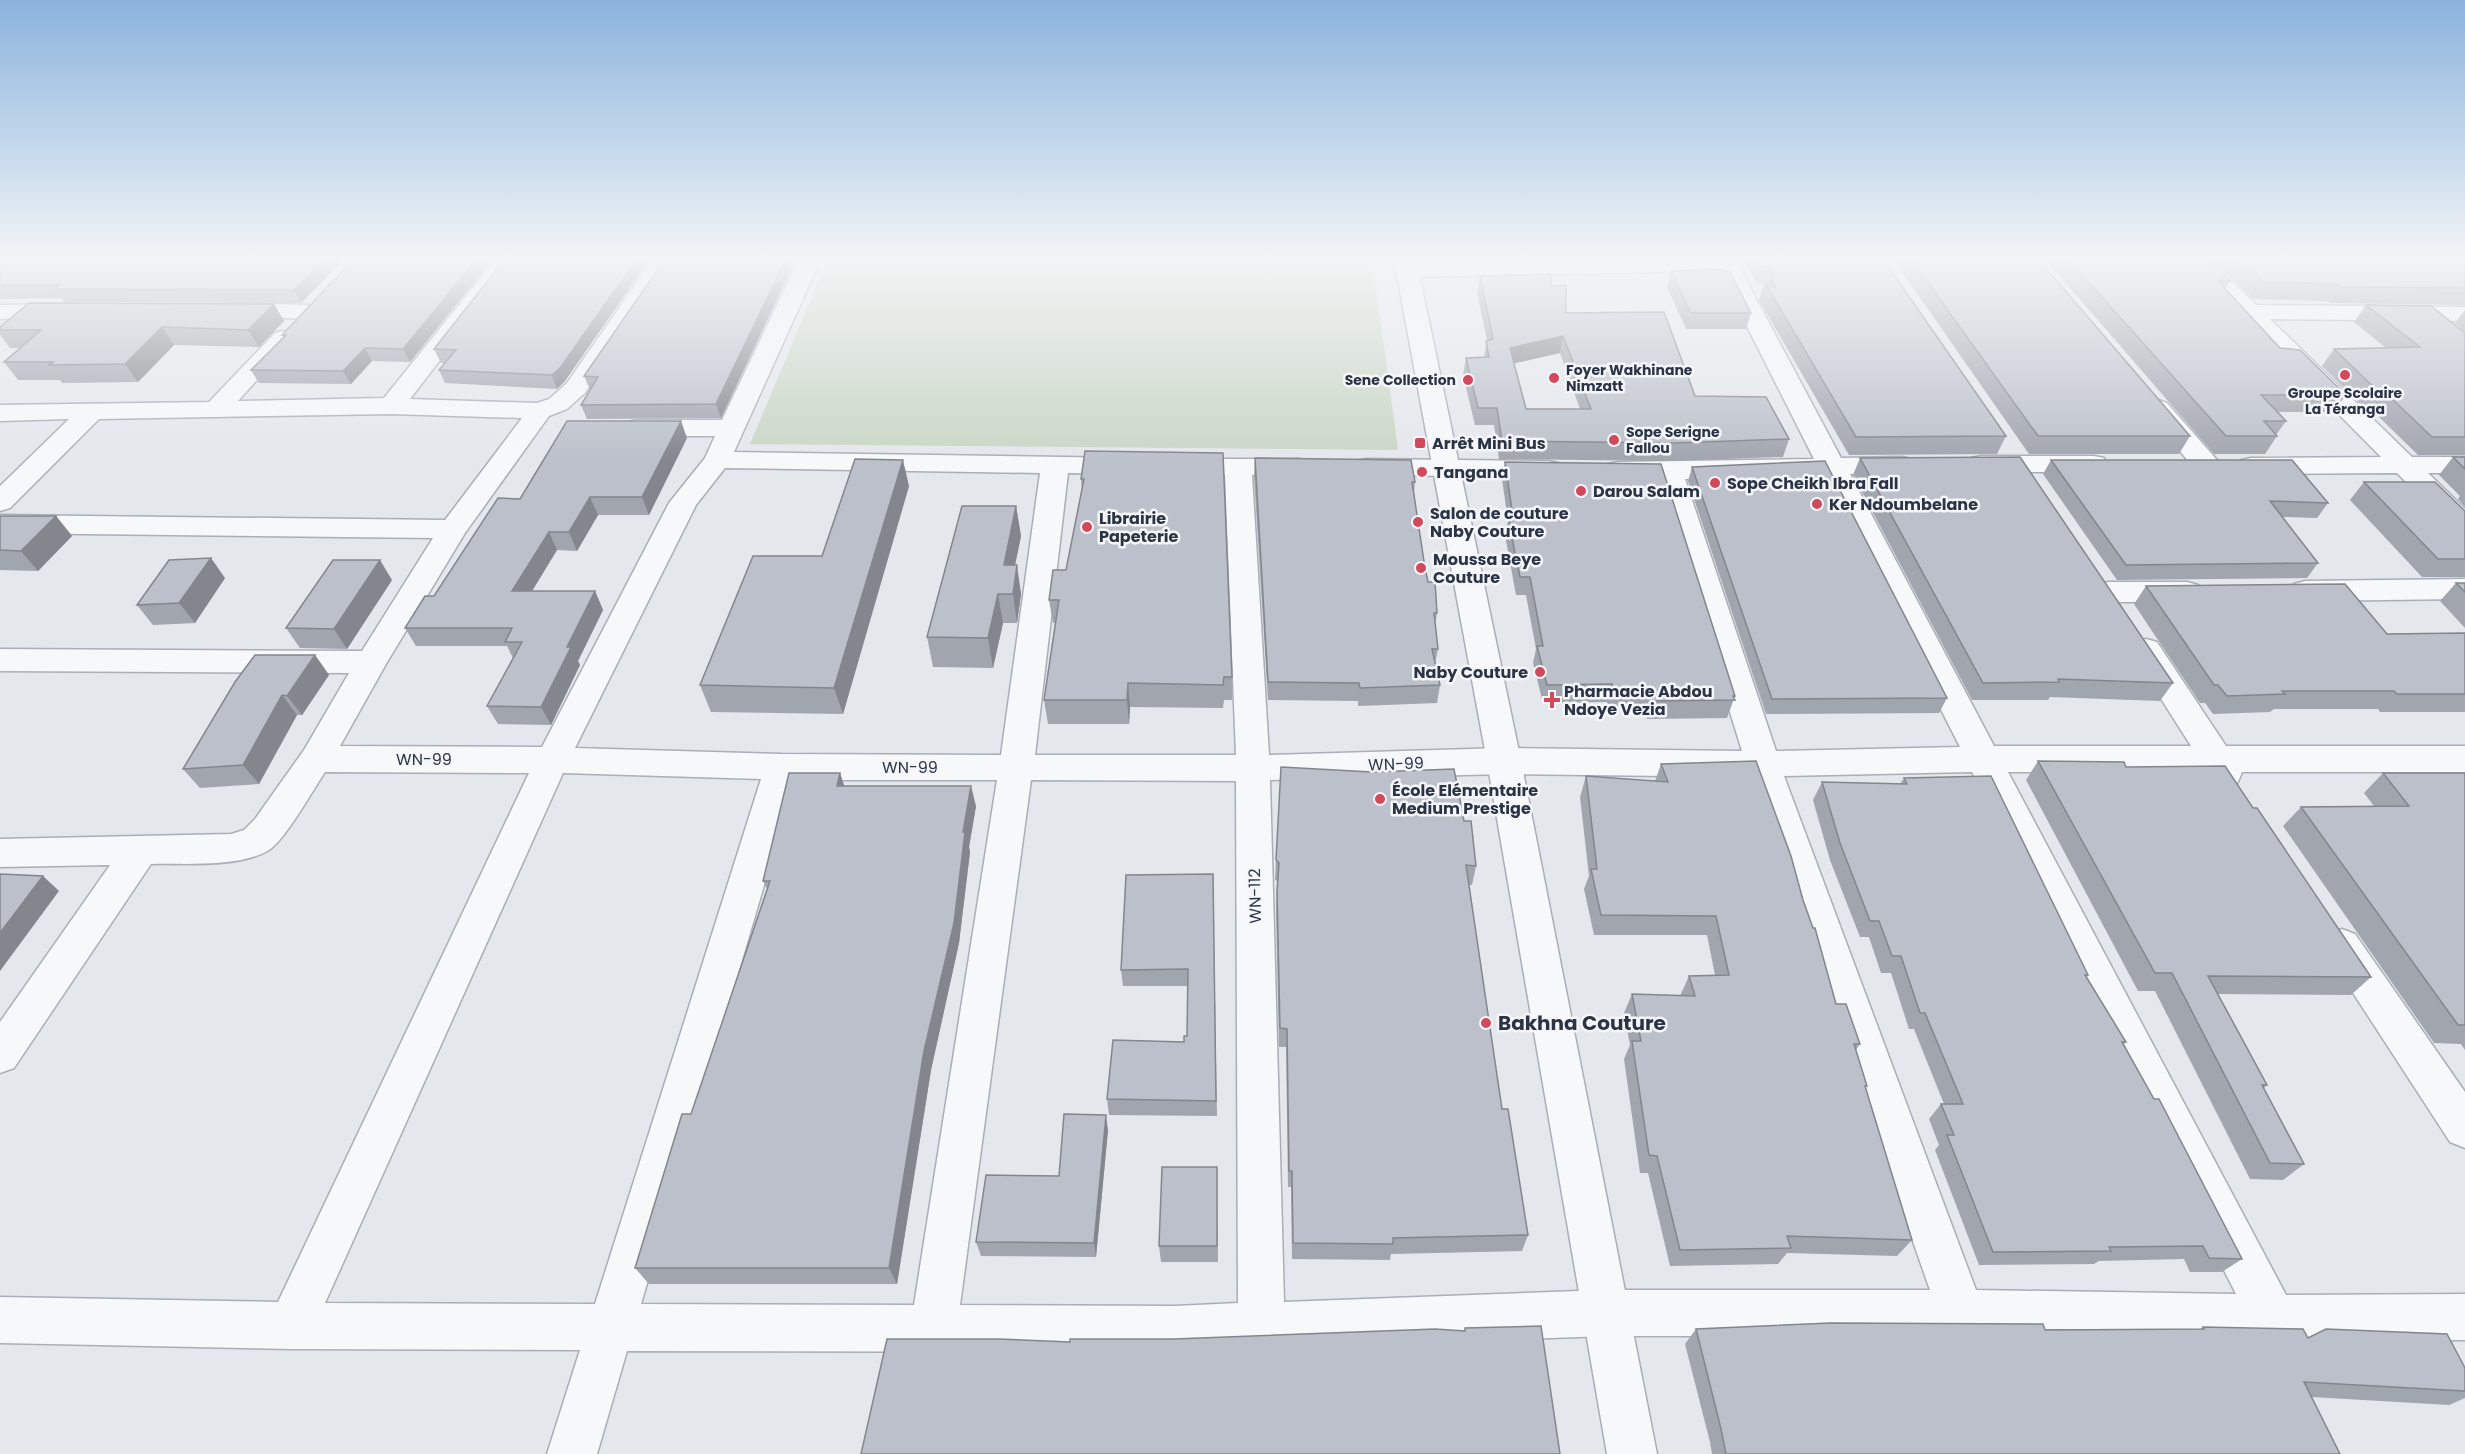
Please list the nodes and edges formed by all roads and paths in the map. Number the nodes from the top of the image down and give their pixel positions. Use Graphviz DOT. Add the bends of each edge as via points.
graph roads {
  1 [pos="294,327"];
  2 [pos="453,327"];
  3 [pos="618,327"];
  4 [pos="779,327"];
  5 [pos="1418,327"];
  6 [pos="1760,327"];
  7 [pos="2265,327"];
  8 [pos="2442,327"];
  9 [pos="2450,334"];
  10 [pos="2145,394"];
  11 [pos="391,405"];
  12 [pos="217,408"];
  13 [pos="93,410"];
  14 [pos="0,413"];
  15 [pos="543,423"];
  16 [pos="618,428"];
  17 [pos="732,428"];
  18 [pos="2001,436"];
  19 [pos="717,460"];
  20 [pos="1962,464"];
  21 [pos="2021,464"];
  22 [pos="1055,465"];
  23 [pos="1832,465"];
  24 [pos="1926,465"];
  25 [pos="2116,465"];
  26 [pos="2174,465"];
  27 [pos="2405,465"];
  28 [pos="2465,465"];
  29 [pos="2207,466"];
  30 [pos="1445,467"];
  31 [pos="1238,468"];
  32 [pos="1670,471"];
  33 [pos="2041,494"];
  34 [pos="0,502"];
  35 [pos="0,524"];
  36 [pos="2465,525"];
  37 [pos="453,529"];
  38 [pos="2465,589"];
  39 [pos="2215,591"];
  40 [pos="2275,591"];
  41 [pos="0,660"];
  42 [pos="371,662"];
  43 [pos="316,759"];
  44 [pos="1985,759"];
  45 [pos="552,760"];
  46 [pos="2217,760"];
  47 [pos="1504,762"];
  48 [pos="2462,763"];
  49 [pos="1763,764"];
  50 [pos="782,767"];
  51 [pos="1016,768"];
  52 [pos="1252,768"];
  53 [pos="2244,800"];
  54 [pos="140,851"];
  55 [pos="0,853"];
  56 [pos="2324,919"];
  57 [pos="0,1055"];
  58 [pos="2465,1128"];
  59 [pos="1606,1313"];
  60 [pos="1960,1313"];
  61 [pos="2273,1318"];
  62 [pos="0,1320"];
  63 [pos="1262,1324"];
  64 [pos="613,1325"];
  65 [pos="291,1326"];
  66 [pos="934,1326"];
  67 [pos="2452,1332"];
  68 [pos="572,1454"];
  69 [pos="1632,1454"];
  1 -- 12 [label="street"];
  2 -- 11 [label="street"];
  3 -- 15 [label="street" via="576,388"];
  4 -- 17 [label="street"];
  5 -- 30 [label="street"];
  6 -- 23 [label="street"];
  7 -- 27 [label="street"];
  8 -- 9 [label="street"];
  10 -- 29 [label="street"];
  11 -- 12 [label="street"];
  11 -- 15 [label="street"];
  12 -- 13 [label="street"];
  13 -- 14 [label="street"];
  13 -- 34 [label="street"];
  15 -- 37 [label="street" via="498,471"];
  16 -- 17 [label="street"];
  17 -- 19 [label="street"];
  18 -- 21 [label="street"];
  19 -- 22 [label="street"];
  19 -- 45 [label="street" via="683,503"];
  20 -- 21 [label="street"];
  21 -- 25 [label="street"];
  21 -- 33 [label="street"];
  22 -- 31 [label="street"];
  22 -- 51 [label="street"];
  23 -- 24 [label="street"];
  23 -- 32 [label="street"];
  23 -- 44 [label="street"];
  26 -- 29 [label="street"];
  27 -- 28 [label="street"];
  27 -- 29 [label="street"];
  27 -- 36 [label="street"];
  30 -- 31 [label="street"];
  30 -- 32 [label="street"];
  30 -- 47 [label="street"];
  31 -- 52 [label="street, WN-112"];
  32 -- 49 [label="street"];
  35 -- 37 [label="street"];
  37 -- 42 [label="street"];
  38 -- 40 [label="street"];
  39 -- 46 [label="street" via="2102,583"];
  41 -- 42 [label="street"];
  42 -- 43 [label="street"];
  43 -- 45 [label="street, WN-99"];
  43 -- 54 [label="street" via="256,840 231,848"];
  44 -- 46 [label="street, WN-99"];
  44 -- 49 [label="street, WN-99"];
  44 -- 61 [label="street"];
  45 -- 50 [label="street, WN-99"];
  45 -- 65 [label="street"];
  46 -- 48 [label="street, WN-99"];
  46 -- 53 [label="street"];
  47 -- 49 [label="street, WN-99"];
  47 -- 52 [label="street, WN-99"];
  47 -- 59 [label="street"];
  49 -- 60 [label="street"];
  50 -- 51 [label="street, WN-99"];
  50 -- 64 [label="street"];
  51 -- 52 [label="street, WN-99"];
  51 -- 66 [label="street"];
  52 -- 63 [label="street, WN-112"];
  54 -- 55 [label="street"];
  54 -- 57 [label="street"];
  56 -- 58 [label="street"];
  59 -- 60 [label="street"];
  59 -- 63 [label="street"];
  59 -- 69 [label="street"];
  60 -- 61 [label="street"];
  61 -- 67 [label="street"];
  62 -- 65 [label="street"];
  63 -- 66 [label="street" via="1175,1329"];
  64 -- 65 [label="street"];
  64 -- 66 [label="street"];
  64 -- 68 [label="street"];
}
